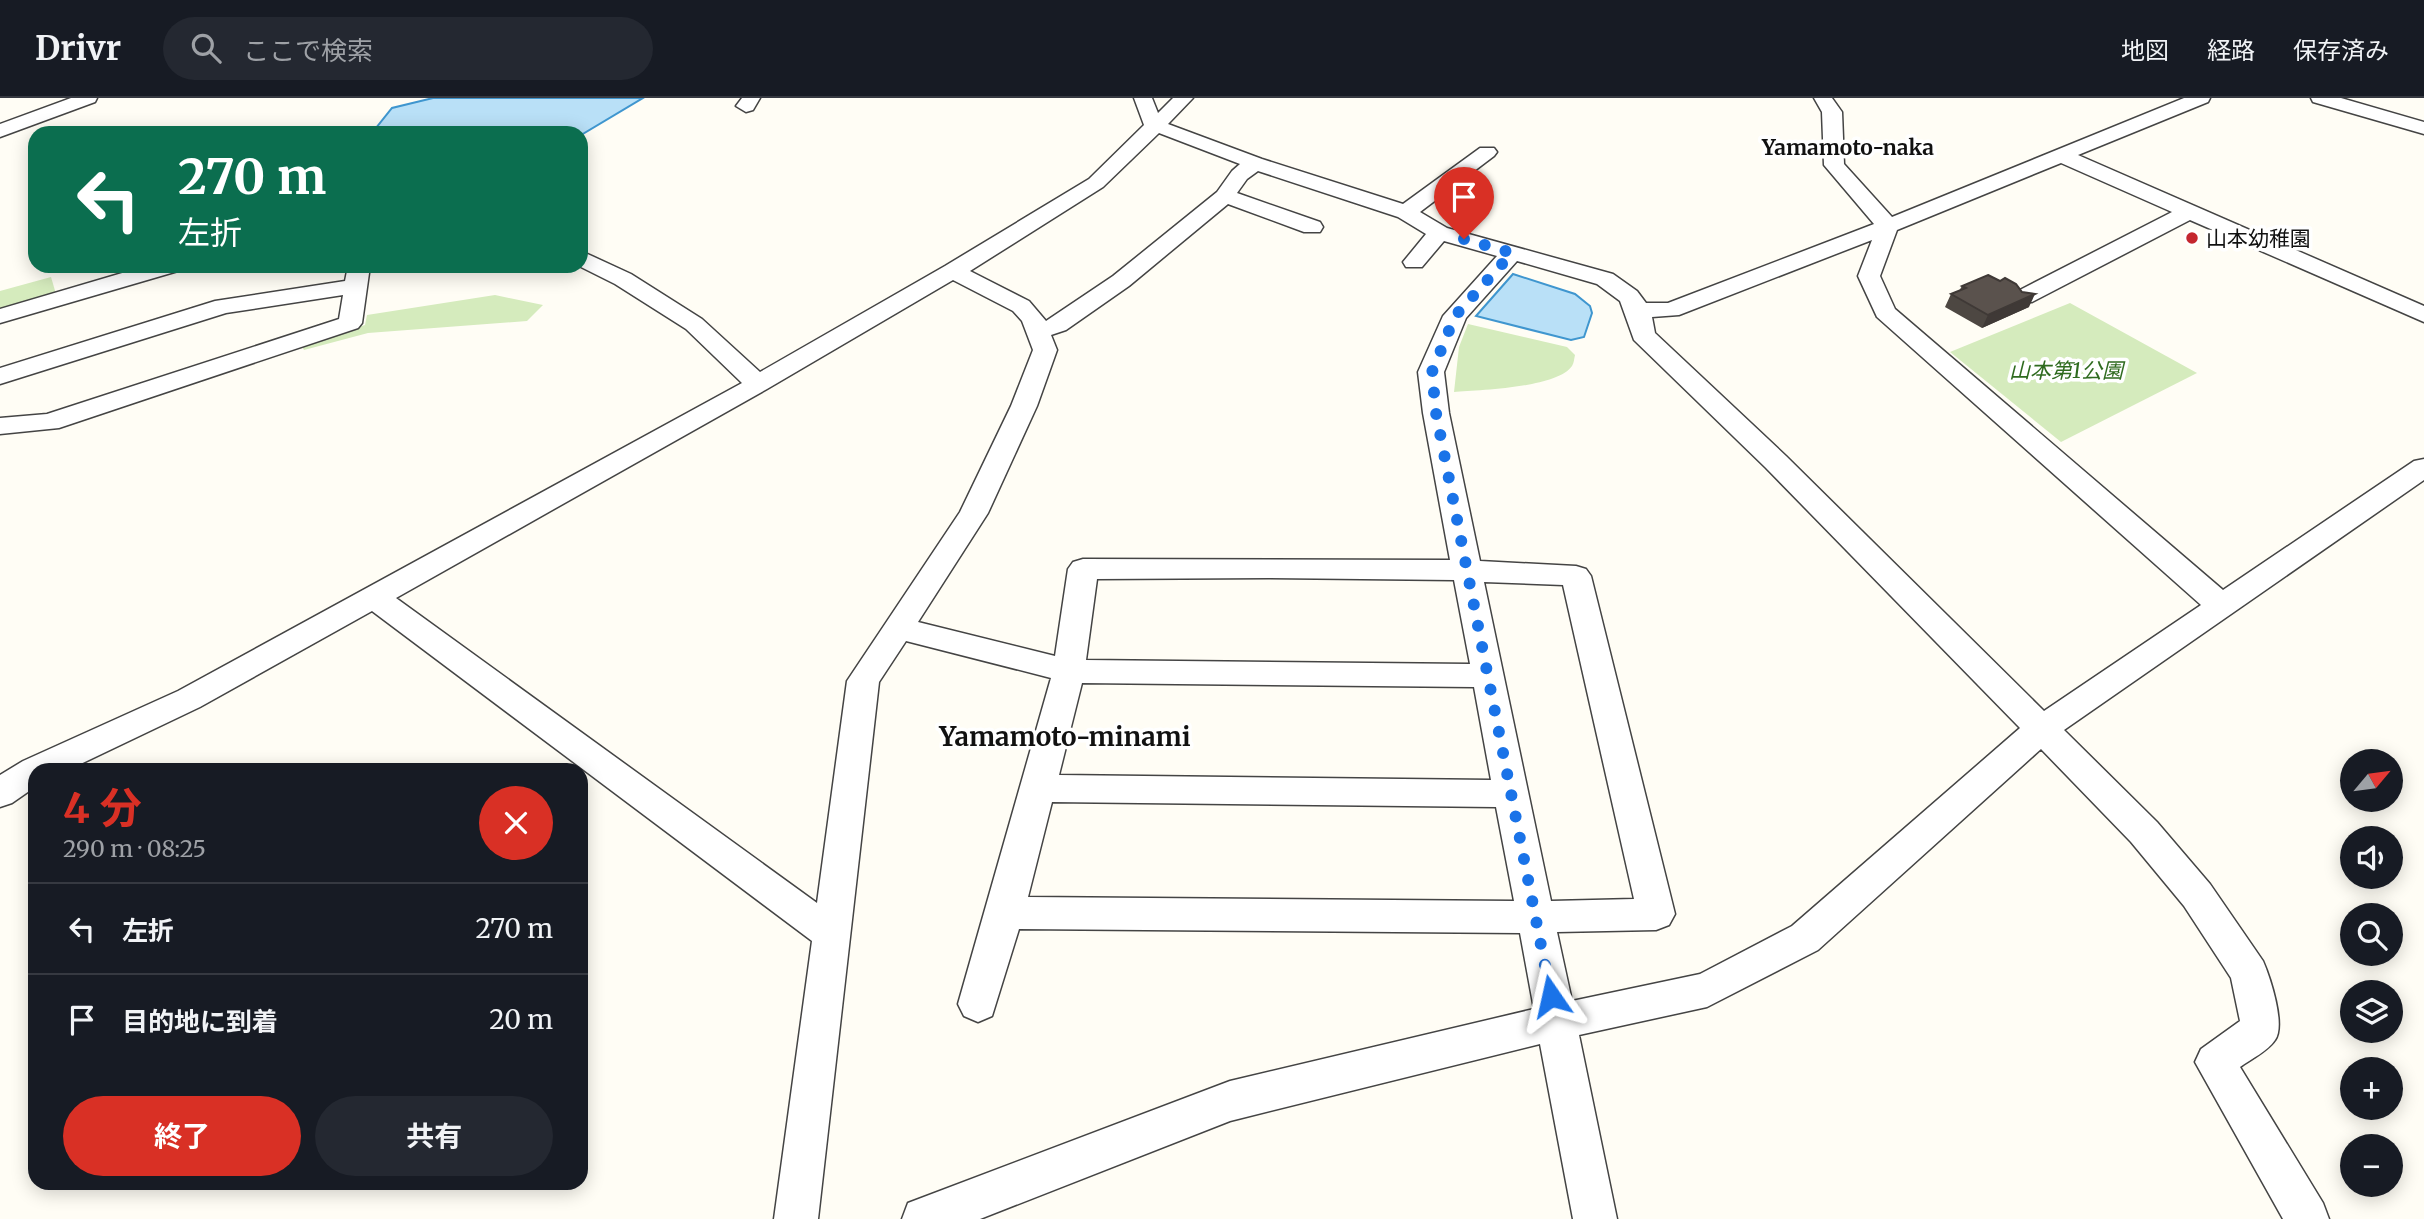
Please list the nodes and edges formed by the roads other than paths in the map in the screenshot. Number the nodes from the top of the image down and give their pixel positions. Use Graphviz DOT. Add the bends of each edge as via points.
graph roads {
  1 [pos="88,98"];
  2 [pos="1143,98"];
  3 [pos="1184,98"];
  4 [pos="1823,98"];
  5 [pos="2201,98"];
  6 [pos="2320,98"];
  7 [pos="2390,98"];
  8 [pos="2392,118"];
  9 [pos="1154,125"];
  10 [pos="2424,128"];
  11 [pos="0,131"];
  12 [pos="1487,152"];
  13 [pos="2060,155"];
  14 [pos="1255,163"];
  15 [pos="1226,196"];
  16 [pos="1406,212"];
  17 [pos="2189,212"];
  18 [pos="1888,226"];
  19 [pos="1312,227"];
  20 [pos="1439,233"];
  21 [pos="1512,253"];
  22 [pos="588,262"];
  23 [pos="1414,262"];
  24 [pos="953,271"];
  25 [pos="146,273"];
  26 [pos="357,276"];
  27 [pos="2024,297"];
  28 [pos="1640,310"];
  29 [pos="2424,315"];
  30 [pos="0,316"];
  31 [pos="1038,331"];
  32 [pos="0,376"];
  33 [pos="758,384"];
  34 [pos="0,426"];
  35 [pos="2424,467"];
  36 [pos="1467,569"];
  37 [pos="374,597"];
  38 [pos="2221,605"];
  39 [pos="898,628"];
  40 [pos="1069,671"];
  41 [pos="1488,676"];
  42 [pos="2040,730"];
  43 [pos="50,763"];
  44 [pos="28,775"];
  45 [pos="1038,788"];
  46 [pos="0,793"];
  47 [pos="1511,794"];
  48 [pos="1005,913"];
  49 [pos="1535,917"];
  50 [pos="832,935"];
  51 [pos="978,1004"];
  52 [pos="1557,1022"];
  53 [pos="796,1219"];
  54 [pos="924,1219"];
  55 [pos="1595,1219"];
  56 [pos="2307,1219"];
  1 -- 11 [label="street"];
  2 -- 9 [label="street"];
  3 -- 9 [label="street"];
  4 -- 18 [label="street" via="1832,112 1834,165"];
  5 -- 13 [label="street"];
  6 -- 8 [label="street"];
  7 -- 8 [label="street"];
  8 -- 10 [label="street"];
  9 -- 14 [label="street"];
  9 -- 24 [label="street" via="1096,183"];
  12 -- 16 [label="street"];
  13 -- 17 [label="street"];
  13 -- 18 [label="street"];
  14 -- 15 [label="street" via="1239,175"];
  14 -- 16 [label="street"];
  15 -- 19 [label="street"];
  15 -- 31 [label="street" via="1121,281 1058,325"];
  16 -- 20 [label="street"];
  17 -- 27 [label="street"];
  17 -- 29 [label="street"];
  18 -- 28 [label="street" via="1671,310"];
  18 -- 38 [label="street" via="1868,276 1885,313"];
  20 -- 21 [label="street"];
  20 -- 23 [label="street"];
  21 -- 28 [label="street" via="1605,279 1628,293"];
  21 -- 36 [label="street" via="1455,316 1432,372"];
  22 -- 33 [label="street" via="694,324"];
  24 -- 31 [label="street" via="1021,306"];
  24 -- 33 [label="street"];
  25 -- 30 [label="street"];
  26 -- 32 [label="street" via="223,306"];
  26 -- 34 [label="street" via="350,323 50,422"];
  28 -- 42 [label="street" via="1643,335 1776,462"];
  31 -- 39 [label="street" via="1045,350 974,513"];
  33 -- 37 [label="street"];
  35 -- 38 [label="street"];
  36 -- 40 [label="street" via="1083,569"];
  36 -- 41 [label="street"];
  36 -- 49 [label="street" via="1576,576 1656,914"];
  37 -- 43 [label="street" via="189,699"];
  37 -- 50 [label="street"];
  38 -- 42 [label="street"];
  39 -- 40 [label="street"];
  39 -- 50 [label="street" via="863,681"];
  40 -- 41 [label="street"];
  40 -- 45 [label="street"];
  41 -- 47 [label="street"];
  42 -- 52 [label="street" via="1805,938 1707,990"];
  42 -- 56 [label="street" via="2197,895 2249,973 2261,1028 2215,1062"];
  44 -- 46 [label="street"];
  45 -- 47 [label="street"];
  45 -- 48 [label="street"];
  47 -- 49 [label="street"];
  48 -- 49 [label="street"];
  48 -- 51 [label="street"];
  49 -- 52 [label="street"];
  50 -- 53 [label="street"];
  52 -- 54 [label="street" via="1230,1101"];
  52 -- 55 [label="street"];
}
